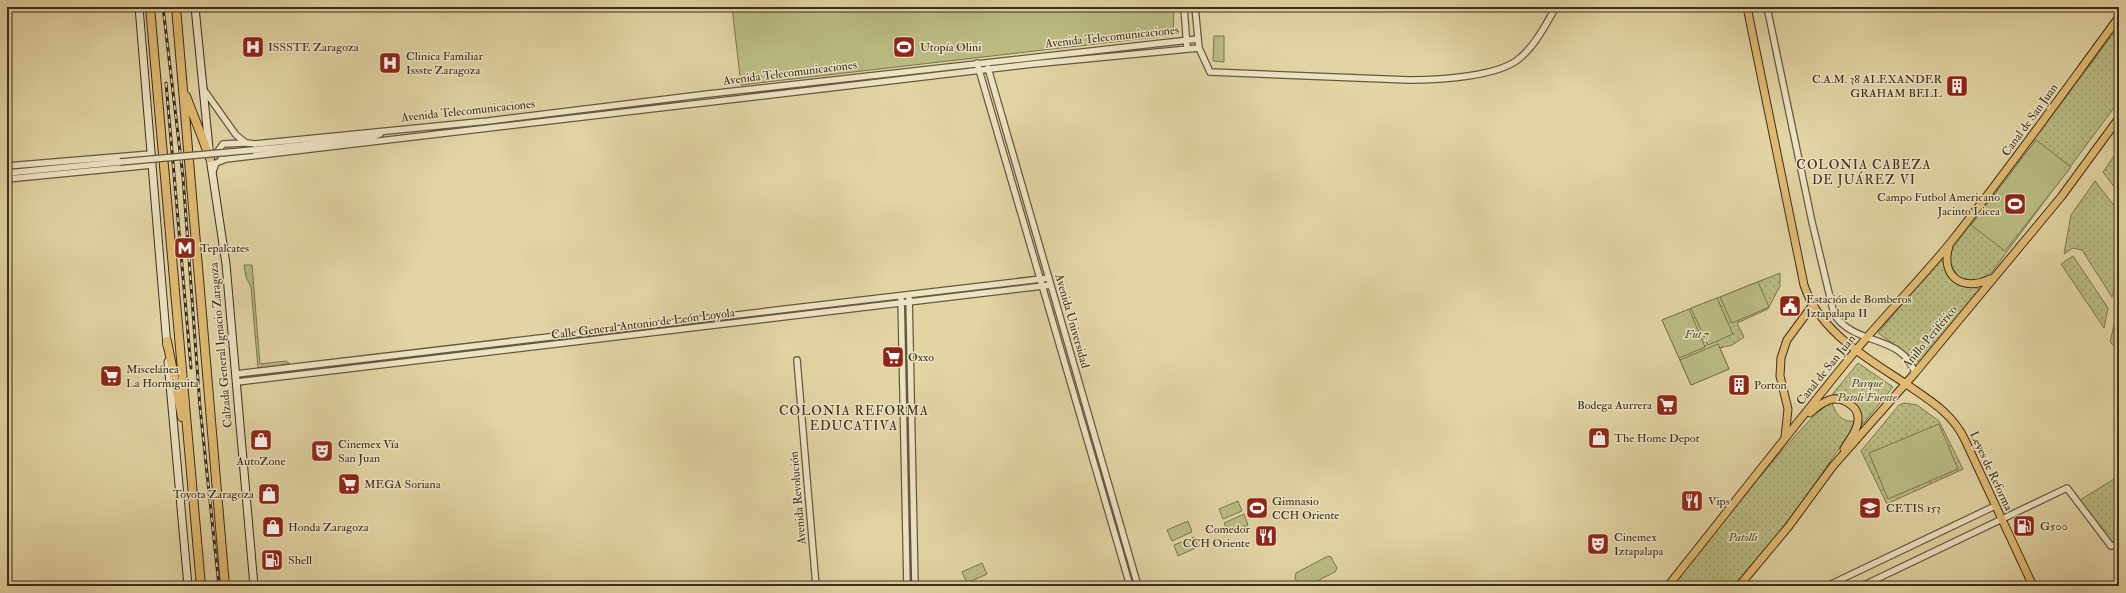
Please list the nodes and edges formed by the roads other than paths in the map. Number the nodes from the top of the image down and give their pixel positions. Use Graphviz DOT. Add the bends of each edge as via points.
graph roads {
  1 [pos="139,7"];
  2 [pos="150,7"];
  3 [pos="176,7"];
  4 [pos="195,7"];
  5 [pos="1184,7"];
  6 [pos="1195,7"];
  7 [pos="1556,7"];
  8 [pos="1747,7"];
  9 [pos="1767,7"];
  10 [pos="2119,17"];
  11 [pos="1198,39"];
  12 [pos="1186,40"];
  13 [pos="1187,48"];
  14 [pos="1199,48"];
  15 [pos="986,62"];
  16 [pos="977,63"];
  17 [pos="988,70"];
  18 [pos="979,71"];
  19 [pos="182,83"];
  20 [pos="203,86"];
  21 [pos="724,92"];
  22 [pos="727,100"];
  23 [pos="2119,118"];
  24 [pos="385,132"];
  25 [pos="370,138"];
  26 [pos="388,140"];
  27 [pos="249,144"];
  28 [pos="151,154"];
  29 [pos="131,156"];
  30 [pos="210,158"];
  31 [pos="226,159"];
  32 [pos="152,165"];
  33 [pos="7,166"];
  34 [pos="132,167"];
  35 [pos="7,173"];
  36 [pos="212,176"];
  37 [pos="7,179"];
  38 [pos="1949,244"];
  39 [pos="1048,278"];
  40 [pos="1993,278"];
  41 [pos="1040,279"];
  42 [pos="1051,285"];
  43 [pos="1042,287"];
  44 [pos="909,295"];
  45 [pos="901,296"];
  46 [pos="910,303"];
  47 [pos="901,304"];
  48 [pos="1812,306"];
  49 [pos="1867,338"];
  50 [pos="167,341"];
  51 [pos="1857,350"];
  52 [pos="797,360"];
  53 [pos="1915,373"];
  54 [pos="236,374"];
  55 [pos="237,382"];
  56 [pos="1906,384"];
  57 [pos="1790,431"];
  58 [pos="188,437"];
  59 [pos="1785,438"];
  60 [pos="1833,466"];
  61 [pos="1995,506"];
  62 [pos="2001,518"];
  63 [pos="2119,545"];
  64 [pos="188,586"];
  65 [pos="201,586"];
  66 [pos="225,586"];
  67 [pos="254,586"];
  68 [pos="816,586"];
  69 [pos="907,586"];
  70 [pos="915,586"];
  71 [pos="1130,586"];
  72 [pos="1138,586"];
  73 [pos="1668,586"];
  74 [pos="1739,586"];
  75 [pos="1827,586"];
  76 [pos="1862,586"];
  77 [pos="2033,586"];
  1 -- 28 [label="main road"];
  2 -- 58 [label="highway"];
  3 -- 19 [label="highway, Calzada General Ignacio Zaragoza"];
  4 -- 20 [label="main road, Calzada General Ignacio Zaragoza"];
  5 -- 12 [label="street"];
  6 -- 11 [label="street"];
  7 -- 14 [label="street" via="1528,50 1506,68 1434,80 1210,72"];
  8 -- 48 [label="main road, Leyes de Reforma" via="1804,285"];
  9 -- 49 [label="street" via="1830,303 1834,314 1845,328"];
  10 -- 38 [label="main road, Canal de San Juan" via="2016,158"];
  11 -- 12 [label="street, Avenida Telecomunicaciones"];
  11 -- 14 [label="street"];
  12 -- 13 [label="street"];
  12 -- 15 [label="street, Avenida Telecomunicaciones"];
  13 -- 14 [label="street, Avenida Telecomunicaciones"];
  13 -- 17 [label="street, Avenida Telecomunicaciones"];
  15 -- 16 [label="street, Avenida Telecomunicaciones"];
  15 -- 17 [label="street, Avenida Universidad"];
  16 -- 18 [label="street, Avenida Universidad"];
  16 -- 21 [label="street, Avenida Telecomunicaciones"];
  17 -- 18 [label="street, Avenida Telecomunicaciones"];
  17 -- 39 [label="street, Avenida Universidad"];
  18 -- 22 [label="street, Avenida Telecomunicaciones"];
  18 -- 41 [label="street, Avenida Universidad"];
  19 -- 30 [label="highway"];
  19 -- 66 [label="highway, Calzada General Ignacio Zaragoza"];
  20 -- 27 [label="street" via="236,136"];
  20 -- 30 [label="main road, Calzada General Ignacio Zaragoza"];
  21 -- 22 [label="street" via="722,97"];
  21 -- 24 [label="street, Avenida Telecomunicaciones"];
  22 -- 26 [label="street, Avenida Telecomunicaciones"];
  23 -- 40 [label="main road, Anillo Periférico" via="2061,197"];
  24 -- 25 [label="street, Avenida Telecomunicaciones"];
  24 -- 27 [label="street, Avenida Telecomunicaciones"];
  25 -- 26 [label="street, Avenida Telecomunicaciones"];
  25 -- 35 [label="street, Avenida Telecomunicaciones, bridge"];
  26 -- 31 [label="street, Avenida Telecomunicaciones"];
  27 -- 31 [label="street, Avenida Telecomunicaciones" via="230,142 221,145 218,154"];
  28 -- 29 [label="street"];
  28 -- 32 [label="main road"];
  29 -- 33 [label="street"];
  29 -- 34 [label="street" via="135,161"];
  30 -- 36 [label="main road, Calzada General Ignacio Zaragoza"];
  31 -- 36 [label="street" via="216,163"];
  32 -- 34 [label="street"];
  32 -- 50 [label="main road"];
  34 -- 37 [label="street"];
  36 -- 54 [label="main road, Calzada General Ignacio Zaragoza" via="226,264"];
  38 -- 40 [label="main road" via="1948,269 1956,279 1963,284 1972,285"];
  38 -- 49 [label="main road, Canal de San Juan"];
  39 -- 41 [label="street, Calle General Antonio de León Loyola"];
  39 -- 42 [label="street, Avenida Universidad"];
  40 -- 53 [label="main road, Anillo Periférico"];
  41 -- 43 [label="street, Avenida Universidad"];
  41 -- 44 [label="street, Calle General Antonio de León Loyola"];
  42 -- 43 [label="street, Calle General Antonio de León Loyola"];
  42 -- 72 [label="street, Avenida Universidad"];
  43 -- 46 [label="street, Calle General Antonio de León Loyola"];
  43 -- 71 [label="street, Avenida Universidad"];
  44 -- 45 [label="street, Calle General Antonio de León Loyola"];
  44 -- 46 [label="street"];
  45 -- 47 [label="street"];
  45 -- 54 [label="street, Calle General Antonio de León Loyola"];
  46 -- 47 [label="street, Calle General Antonio de León Loyola"];
  46 -- 70 [label="street"];
  47 -- 55 [label="street, Calle General Antonio de León Loyola"];
  47 -- 69 [label="street"];
  48 -- 51 [label="main road, Leyes de Reforma" via="1828,326"];
  48 -- 59 [label="main road" via="1787,340 1780,358 1780,376 1788,409"];
  49 -- 51 [label="main road, Canal de San Juan"];
  49 -- 53 [label="street" via="1884,342 1904,355"];
  50 -- 58 [label="highway" via="178,402"];
  50 -- 64 [label="main road"];
  51 -- 56 [label="main road, Leyes de Reforma"];
  51 -- 57 [label="main road, Canal de San Juan"];
  52 -- 68 [label="street, Avenida Revolución"];
  53 -- 56 [label="main road, Anillo Periférico"];
  54 -- 55 [label="main road, Calzada General Ignacio Zaragoza"];
  55 -- 67 [label="main road, Calzada General Ignacio Zaragoza"];
  56 -- 60 [label="main road, Anillo Periférico"];
  56 -- 61 [label="main road, Leyes de Reforma" via="1938,405 1954,420"];
  57 -- 59 [label="main road, Canal de San Juan"];
  57 -- 60 [label="main road" via="1825,401 1842,399 1851,405 1857,412 1858,425"];
  58 -- 65 [label="highway"];
  59 -- 73 [label="main road, Canal de San Juan"];
  60 -- 74 [label="main road, Anillo Periférico" via="1789,526"];
  61 -- 62 [label="main road, Leyes de Reforma"];
  61 -- 75 [label="street"];
  62 -- 63 [label="street" via="2067,488 2111,546"];
  62 -- 76 [label="street"];
  62 -- 77 [label="main road, Leyes de Reforma"];
}
